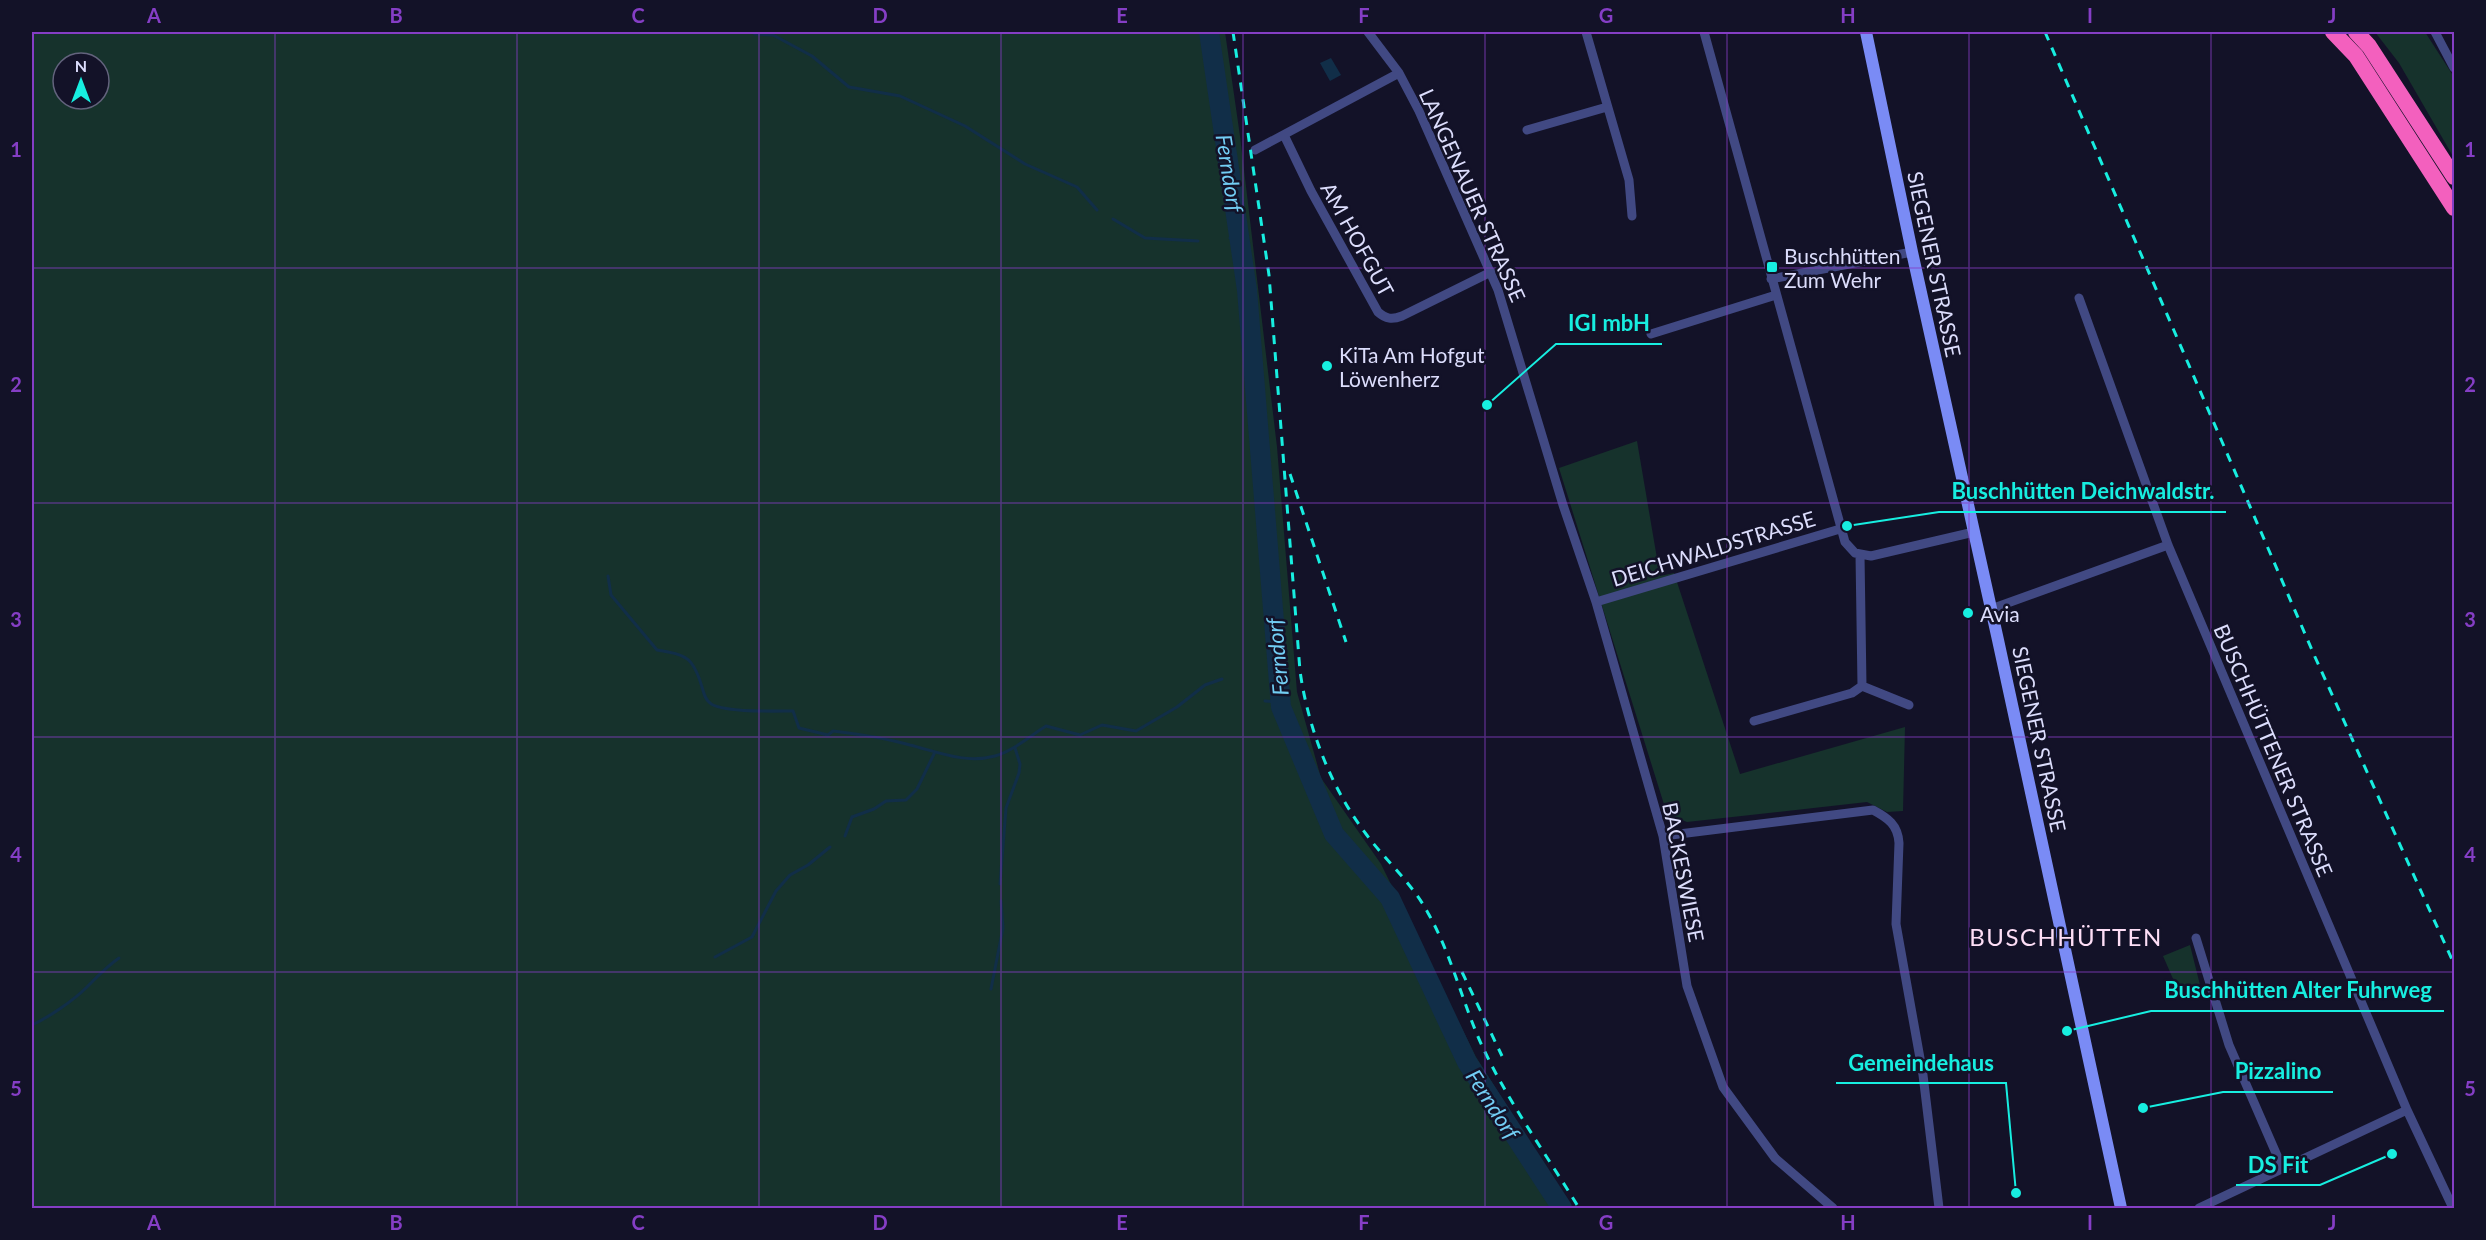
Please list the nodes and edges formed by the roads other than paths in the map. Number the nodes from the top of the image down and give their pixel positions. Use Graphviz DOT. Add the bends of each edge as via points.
graph roads {
  1 [pos="1368,32"];
  2 [pos="1586,32"];
  3 [pos="1704,32"];
  4 [pos="1866,32"];
  5 [pos="2333,32"];
  6 [pos="2356,32"];
  7 [pos="2434,32"];
  8 [pos="2454,68"];
  9 [pos="1399,74"];
  10 [pos="1607,107"];
  11 [pos="1527,130"];
  12 [pos="1284,135"];
  13 [pos="1255,150"];
  14 [pos="2454,177"];
  15 [pos="2454,208"];
  16 [pos="1632,216"];
  17 [pos="1912,252"];
  18 [pos="1491,272"];
  19 [pos="1770,279"];
  20 [pos="1776,295"];
  21 [pos="2079,298"];
  22 [pos="1651,334"];
  23 [pos="1563,505"];
  24 [pos="1840,528"];
  25 [pos="1974,532"];
  26 [pos="2168,545"];
  27 [pos="1860,555"];
  28 [pos="1596,602"];
  29 [pos="1991,609"];
  30 [pos="1862,686"];
  31 [pos="1909,705"];
  32 [pos="1754,721"];
  33 [pos="1663,836"];
  34 [pos="2196,938"];
  35 [pos="2407,1110"];
  36 [pos="2282,1167"];
  37 [pos="1833,1209"];
  38 [pos="1939,1209"];
  39 [pos="2121,1209"];
  40 [pos="2199,1209"];
  41 [pos="2453,1209"];
  1 -- 9 [label="street, LANGENAUER STRASSE"];
  2 -- 10 [label="street"];
  3 -- 19 [label="street"];
  4 -- 17 [label="main road, SIEGENER STRASSE"];
  5 -- 15 [label="highway" via="2356,56"];
  6 -- 14 [label="highway"];
  7 -- 8 [label="street"];
  9 -- 12 [label="street, LANGENAUER STRASSE"];
  9 -- 18 [label="street, LANGENAUER STRASSE" via="1434,142"];
  10 -- 11 [label="street"];
  10 -- 16 [label="street" via="1629,180"];
  12 -- 13 [label="street, LANGENAUER STRASSE"];
  12 -- 18 [label="street, AM HOFGUT" via="1339,242 1385,318 1402,316"];
  17 -- 19 [label="street"];
  17 -- 25 [label="main road, SIEGENER STRASSE"];
  18 -- 23 [label="street, LANGENAUER STRASSE"];
  19 -- 20 [label="street"];
  20 -- 22 [label="street"];
  20 -- 24 [label="street"];
  21 -- 26 [label="street, BUSCHHÜTTENER STRASSE"];
  23 -- 28 [label="street, BACKESWIESE"];
  24 -- 27 [label="street" via="1848,547"];
  24 -- 28 [label="street, DEICHWALDSTRASSE"];
  25 -- 27 [label="street"];
  25 -- 29 [label="main road, SIEGENER STRASSE"];
  26 -- 29 [label="street"];
  26 -- 35 [label="street, BUSCHHÜTTENER STRASSE"];
  27 -- 30 [label="street"];
  28 -- 33 [label="street, BACKESWIESE"];
  29 -- 39 [label="main road, SIEGENER STRASSE"];
  30 -- 31 [label="street"];
  30 -- 32 [label="street" via="1852,693"];
  33 -- 37 [label="street, BACKESWIESE" via="1687,986 1723,1087 1775,1158"];
  33 -- 38 [label="street" via="1873,810 1890,819 1899,843 1896,924 1923,1075"];
  34 -- 36 [label="street" via="2229,1045"];
  35 -- 36 [label="street"];
  35 -- 41 [label="street, BUSCHHÜTTENER STRASSE"];
  36 -- 40 [label="street"];
}
